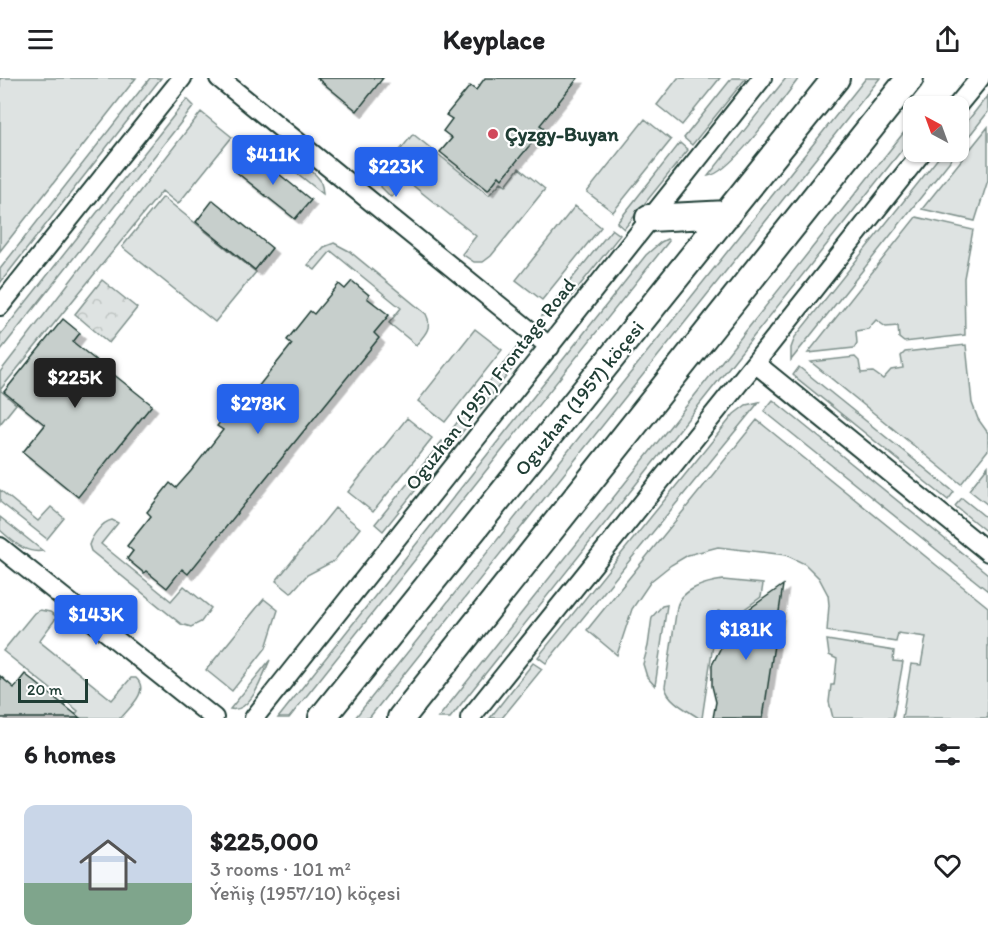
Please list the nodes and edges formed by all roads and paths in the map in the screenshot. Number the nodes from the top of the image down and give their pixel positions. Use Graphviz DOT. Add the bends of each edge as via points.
graph roads {
  1 [pos="182,78"];
  2 [pos="219,78"];
  3 [pos="762,78"];
  4 [pos="836,78"];
  5 [pos="910,78"];
  6 [pos="980,78"];
  7 [pos="965,96"];
  8 [pos="914,162"];
  9 [pos="728,214"];
  10 [pos="649,218"];
  11 [pos="0,306"];
  12 [pos="550,347"];
  13 [pos="755,363"];
  14 [pos="0,547"];
  15 [pos="988,552"];
  16 [pos="214,718"];
  17 [pos="254,718"];
  18 [pos="322,718"];
  19 [pos="401,718"];
  20 [pos="470,718"];
  1 -- 11 [label="street"];
  2 -- 12 [label="street"];
  3 -- 10 [label="street, Oguzhan (1957) Frontage Road"];
  4 -- 9 [label="main road, Oguzhan (1957) köçesi"];
  5 -- 19 [label="main road"];
  6 -- 7 [label="street"];
  8 -- 13 [label="street"];
  9 -- 10 [label="main road"];
  9 -- 18 [label="main road, Oguzhan (1957) köçesi"];
  10 -- 12 [label="street, Oguzhan (1957) Frontage Road"];
  12 -- 17 [label="street, Oguzhan (1957) Frontage Road"];
  13 -- 15 [label="street"];
  13 -- 20 [label="street"];
  14 -- 16 [label="street"];
}
